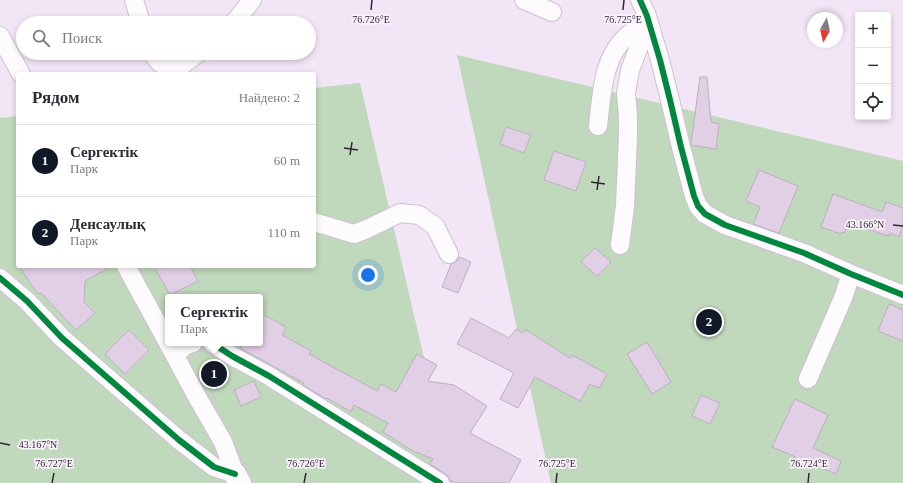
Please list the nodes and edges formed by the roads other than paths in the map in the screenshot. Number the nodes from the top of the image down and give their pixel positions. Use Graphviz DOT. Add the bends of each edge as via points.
graph roads {
  1 [pos="134,0"];
  2 [pos="252,0"];
  3 [pos="524,0"];
  4 [pos="640,0"];
  5 [pos="552,12"];
  6 [pos="139,16"];
  7 [pos="240,16"];
  8 [pos="650,28"];
  9 [pos="0,36"];
  10 [pos="156,60"];
  11 [pos="190,60"];
  12 [pos="178,71"];
  13 [pos="20,72"];
  14 [pos="598,126"];
  15 [pos="316,223"];
  16 [pos="620,244"];
  17 [pos="449,254"];
  18 [pos="127,268"];
  19 [pos="851,274"];
  20 [pos="0,278"];
  21 [pos="903,295"];
  22 [pos="165,338"];
  23 [pos="184,346"];
  24 [pos="217,346"];
  25 [pos="170,347"];
  26 [pos="808,379"];
  27 [pos="237,479"];
  28 [pos="440,483"];
  1 -- 6 [label="street"];
  2 -- 7 [label="street"];
  3 -- 5 [label="street"];
  4 -- 8 [label="street"];
  8 -- 14 [label="street" via="633,31 620,43 610,60 603,84"];
  8 -- 16 [label="street" via="640,44 630,70 626,92 628,136 625,206"];
  8 -- 19 [label="street" via="698,206 705,214 725,224"];
  9 -- 13 [label="street"];
  10 -- 12 [label="street" via="163,66"];
  11 -- 12 [label="street"];
  15 -- 17 [label="street" via="354,234 400,213 419,215 435,226"];
  18 -- 22 [label="street"];
  19 -- 21 [label="street"];
  19 -- 26 [label="street"];
  20 -- 27 [label="street" via="62,338 179,440 214,467"];
  23 -- 25 [label="street"];
  24 -- 28 [label="street"];
  25 -- 27 [label="street" via="223,442"];
}
